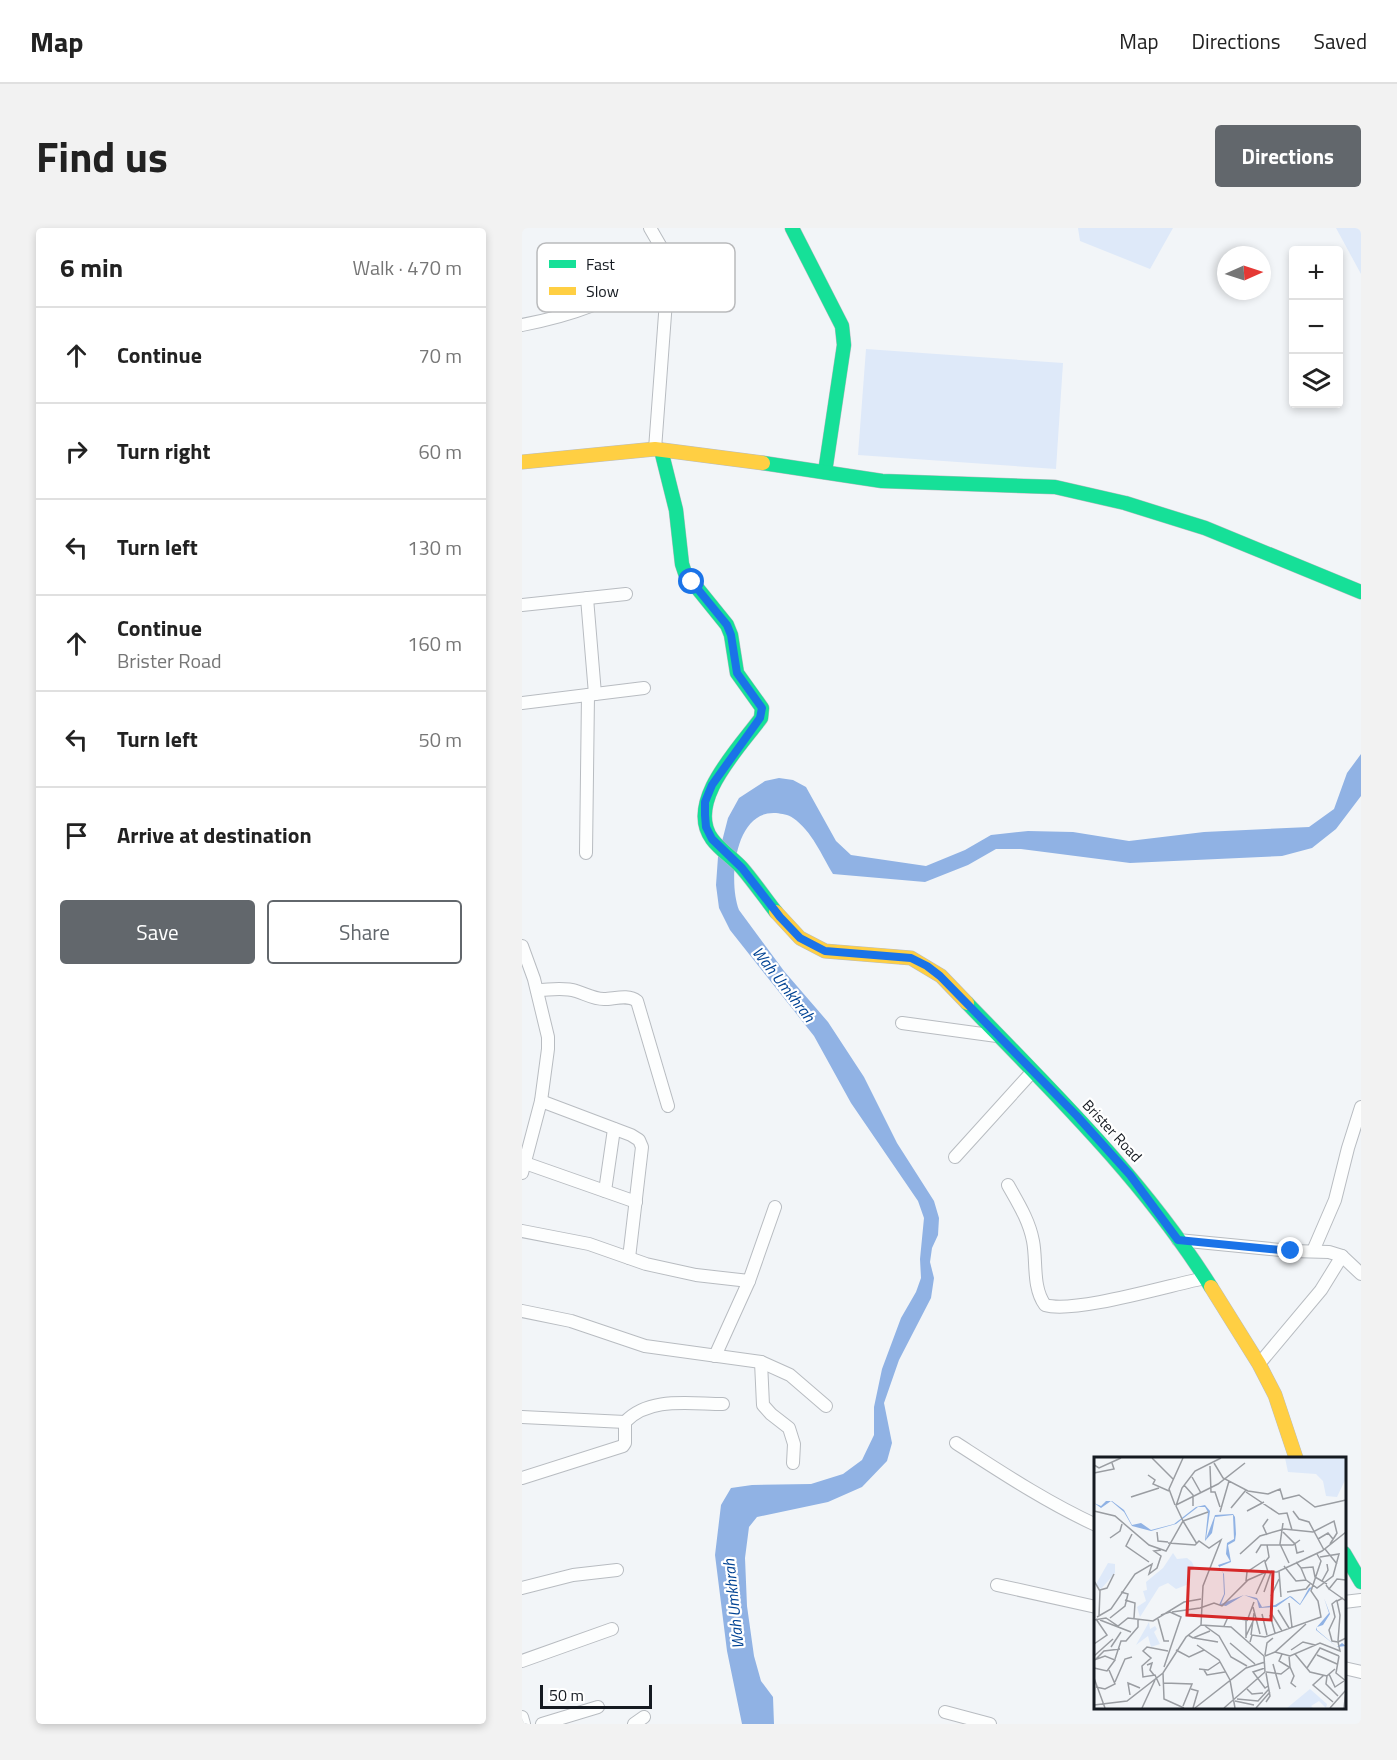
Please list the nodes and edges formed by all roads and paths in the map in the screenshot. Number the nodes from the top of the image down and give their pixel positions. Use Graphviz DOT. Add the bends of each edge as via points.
graph roads {
  1 [pos="650,228"];
  2 [pos="792,228"];
  3 [pos="658,243"];
  4 [pos="573,312"];
  5 [pos="666,312"];
  6 [pos="522,325"];
  7 [pos="658,450"];
  8 [pos="522,462"];
  9 [pos="825,472"];
  10 [pos="1361,592"];
  11 [pos="626,594"];
  12 [pos="587,598"];
  13 [pos="522,605"];
  14 [pos="644,688"];
  15 [pos="591,695"];
  16 [pos="522,703"];
  17 [pos="586,853"];
  18 [pos="522,946"];
  19 [pos="537,990"];
  20 [pos="902,1023"];
  21 [pos="997,1036"];
  22 [pos="1032,1072"];
  23 [pos="541,1101"];
  24 [pos="668,1106"];
  25 [pos="1361,1107"];
  26 [pos="614,1129"];
  27 [pos="955,1157"];
  28 [pos="524,1168"];
  29 [pos="1008,1185"];
  30 [pos="605,1191"];
  31 [pos="636,1202"];
  32 [pos="775,1207"];
  33 [pos="522,1231"];
  34 [pos="1178,1240"];
  35 [pos="1313,1251"];
  36 [pos="1342,1256"];
  37 [pos="629,1258"];
  38 [pos="1361,1274"];
  39 [pos="1205,1278"];
  40 [pos="749,1281"];
  41 [pos="522,1311"];
  42 [pos="715,1356"];
  43 [pos="761,1362"];
  44 [pos="1259,1364"];
  45 [pos="723,1404"];
  46 [pos="826,1406"];
  47 [pos="522,1417"];
  48 [pos="625,1422"];
  49 [pos="956,1443"];
  50 [pos="1296,1457"];
  51 [pos="793,1463"];
  52 [pos="522,1478"];
  53 [pos="1094,1524"];
  54 [pos="1352,1561"];
  55 [pos="617,1570"];
  56 [pos="1361,1581"];
  57 [pos="997,1585"];
  58 [pos="522,1588"];
  59 [pos="1361,1600"];
  60 [pos="1346,1602"];
  61 [pos="1094,1607"];
  62 [pos="612,1629"];
  63 [pos="522,1660"];
  64 [pos="1346,1668"];
  65 [pos="1361,1672"];
  66 [pos="598,1707"];
  67 [pos="945,1712"];
  68 [pos="522,1718"];
  69 [pos="524,1724"];
  70 [pos="542,1724"];
  71 [pos="990,1724"];
  1 -- 3 [label="street"];
  2 -- 9 [label="street" via="842,326 844,345"];
  4 -- 6 [label="street"];
  5 -- 7 [label="street"];
  7 -- 8 [label="street"];
  7 -- 9 [label="street"];
  7 -- 21 [label="street, Brister Road" via="676,510 682,564 727,625 737,673 762,708 760,718 712,785 705,802 706,827 712,839 742,868 800,938 825,951 911,958 940,976"];
  9 -- 10 [label="street" via="882,481 1013,484 1081,492 1205,528"];
  11 -- 12 [label="street"];
  12 -- 13 [label="street"];
  12 -- 15 [label="street"];
  14 -- 15 [label="street"];
  15 -- 16 [label="street"];
  15 -- 17 [label="street"];
  18 -- 19 [label="street"];
  19 -- 23 [label="street" via="548,1037"];
  19 -- 24 [label="street" via="567,989 592,997 626,997 637,1001"];
  20 -- 21 [label="street"];
  21 -- 22 [label="street, Brister Road"];
  22 -- 27 [label="street"];
  22 -- 34 [label="street, Brister Road" via="1130,1175"];
  23 -- 26 [label="street"];
  23 -- 28 [label="street"];
  25 -- 35 [label="street" via="1335,1200"];
  26 -- 30 [label="street"];
  26 -- 31 [label="street" via="639,1140 642,1147"];
  28 -- 30 [label="street"];
  29 -- 39 [label="street" via="1026,1216 1038,1291 1045,1305 1055,1308 1090,1303"];
  30 -- 31 [label="street"];
  31 -- 37 [label="street"];
  32 -- 40 [label="street"];
  33 -- 37 [label="street" via="590,1244"];
  34 -- 35 [label="street"];
  34 -- 39 [label="street, Brister Road"];
  35 -- 36 [label="street"];
  36 -- 38 [label="street"];
  36 -- 44 [label="street" via="1322,1290"];
  37 -- 40 [label="street" via="696,1275"];
  39 -- 44 [label="street, Brister Road"];
  40 -- 42 [label="street"];
  41 -- 42 [label="street" via="571,1321 645,1346"];
  42 -- 43 [label="street"];
  43 -- 46 [label="street" via="790,1375"];
  43 -- 51 [label="street" via="764,1405 789,1428 794,1444"];
  44 -- 50 [label="street, Brister Road" via="1275,1395"];
  45 -- 48 [label="street" via="658,1404"];
  47 -- 48 [label="street"];
  48 -- 52 [label="street" via="623,1446"];
  49 -- 53 [label="street" via="1027,1489"];
  54 -- 56 [label="street"];
  55 -- 58 [label="street" via="573,1575"];
  57 -- 61 [label="street"];
  59 -- 60 [label="street"];
  62 -- 63 [label="street"];
  64 -- 65 [label="street"];
  66 -- 70 [label="street"];
  67 -- 71 [label="street"];
  68 -- 69 [label="street"];
}
